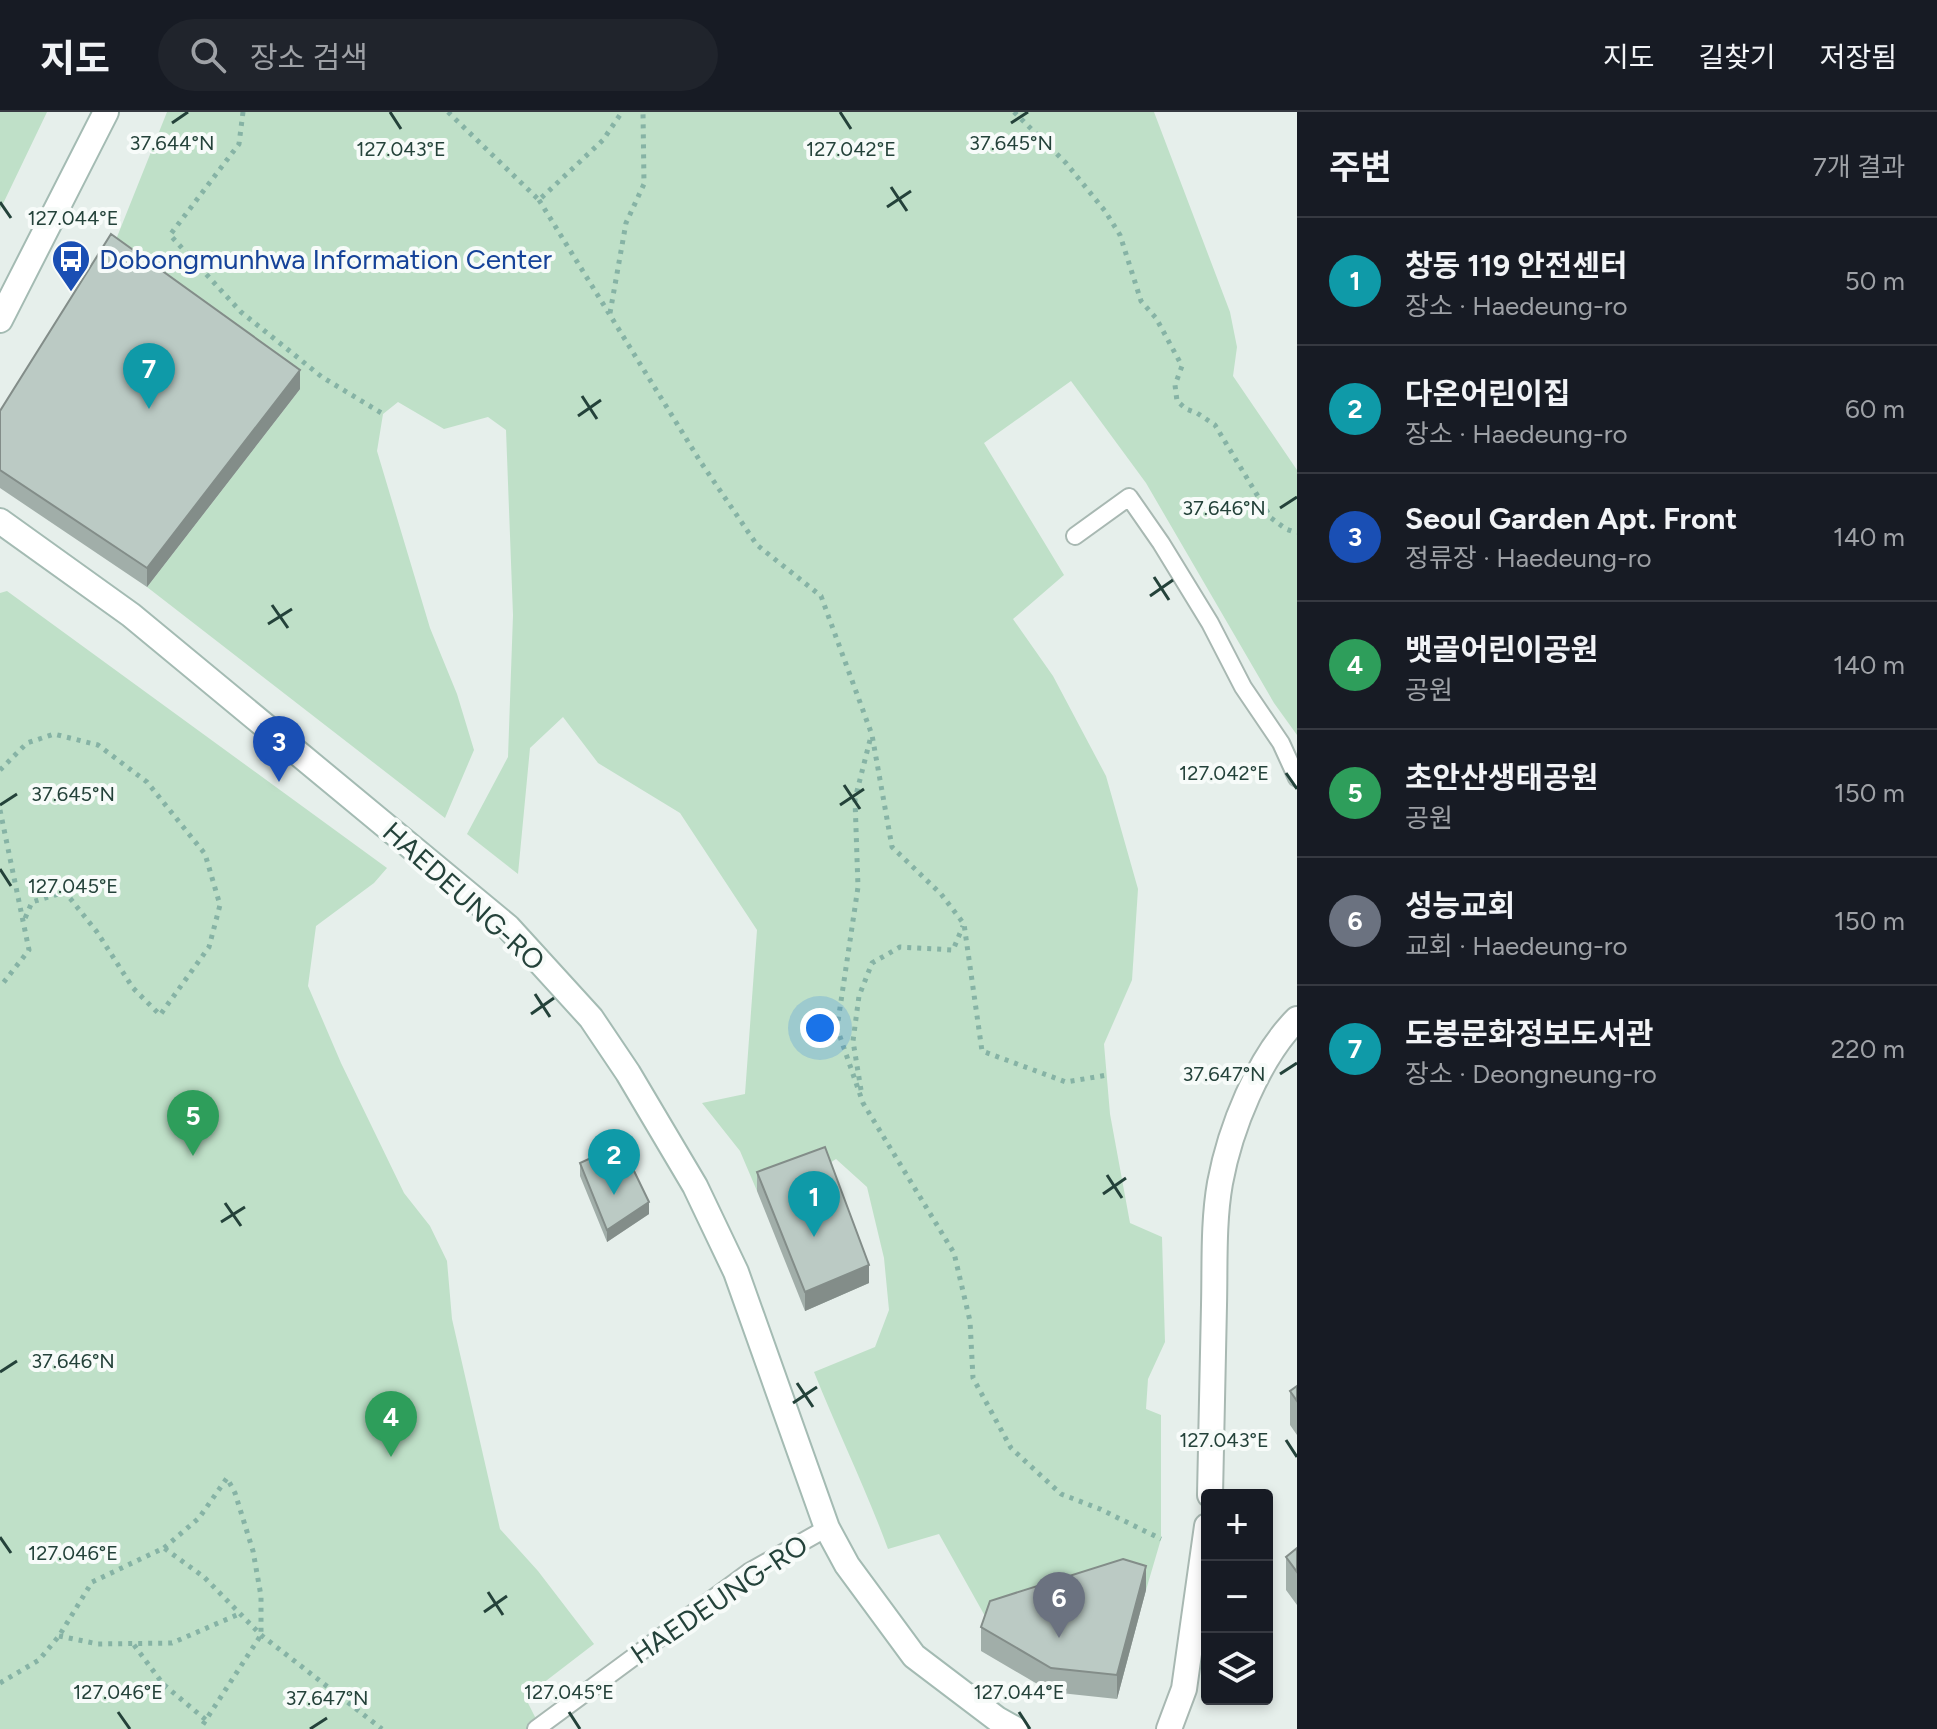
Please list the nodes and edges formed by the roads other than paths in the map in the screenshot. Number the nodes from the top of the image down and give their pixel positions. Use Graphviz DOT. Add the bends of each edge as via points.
graph roads {
  1 [pos="106,112"];
  2 [pos="0,320"];
  3 [pos="0,521"];
  4 [pos="1075,536"];
  5 [pos="1297,778"];
  6 [pos="1297,1019"];
  7 [pos="1210,1489"];
  8 [pos="827,1528"];
  9 [pos="1202,1561"];
  10 [pos="536,1729"];
  11 [pos="1015,1729"];
  12 [pos="1169,1729"];
  1 -- 2 [label="main road"];
  3 -- 8 [label="main road, HAEDEUNG-RO" via="131,615 508,927 591,1018 695,1186 729,1258"];
  4 -- 5 [label="lane" via="1129,497 1210,623"];
  6 -- 7 [label="main road" via="1275,1044 1251,1088 1220,1183"];
  8 -- 10 [label="lane, HAEDEUNG-RO" via="749,1572"];
  8 -- 11 [label="main road, HAEDEUNG-RO" via="847,1565 914,1656"];
  9 -- 12 [label="main road" via="1184,1689"];
}
